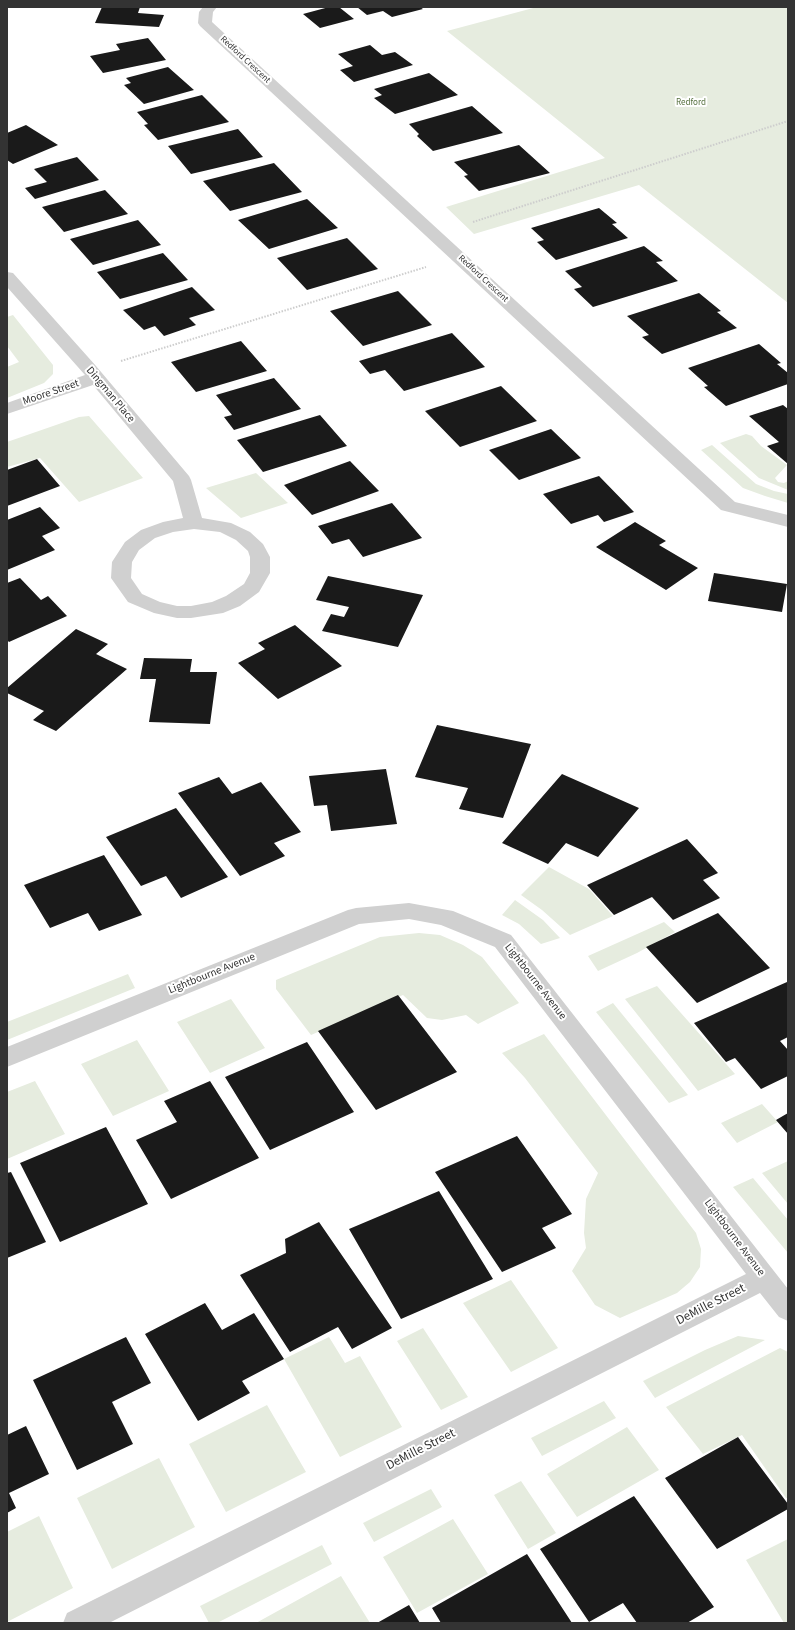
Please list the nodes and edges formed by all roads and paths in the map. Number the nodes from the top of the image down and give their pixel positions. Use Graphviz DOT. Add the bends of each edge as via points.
graph roads {
  1 [pos="210,7"];
  2 [pos="788,121"];
  3 [pos="473,222"];
  4 [pos="460,258"];
  5 [pos="7,277"];
  6 [pos="93,374"];
  7 [pos="7,408"];
  8 [pos="788,521"];
  9 [pos="194,524"];
  10 [pos="7,1057"];
  11 [pos="764,1278"];
  12 [pos="788,1309"];
  13 [pos="78,1623"];
  1 -- 4 [label="street, Redford Crescent" via="206,12 205,23"];
  2 -- 3 [label="path"];
  4 -- 6 [label="path"];
  4 -- 8 [label="street, Redford Crescent" via="728,506"];
  5 -- 6 [label="street, Dingman Place"];
  6 -- 7 [label="street, Moore Street"];
  6 -- 9 [label="street, Dingman Place" via="182,480"];
  9 -- 9 [label="street" via="170,526 148,534 132,546 122,562 121,578 135,598 154,607 191,612 227,604 252,588 260,573 260,557 256,548 243,536 224,528"];
  10 -- 11 [label="street, Lightbourne Avenue" via="356,916 409,911 445,917 503,941"];
  11 -- 12 [label="street, Lightbourne Avenue"];
  11 -- 13 [label="street, DeMille Street"];
}
